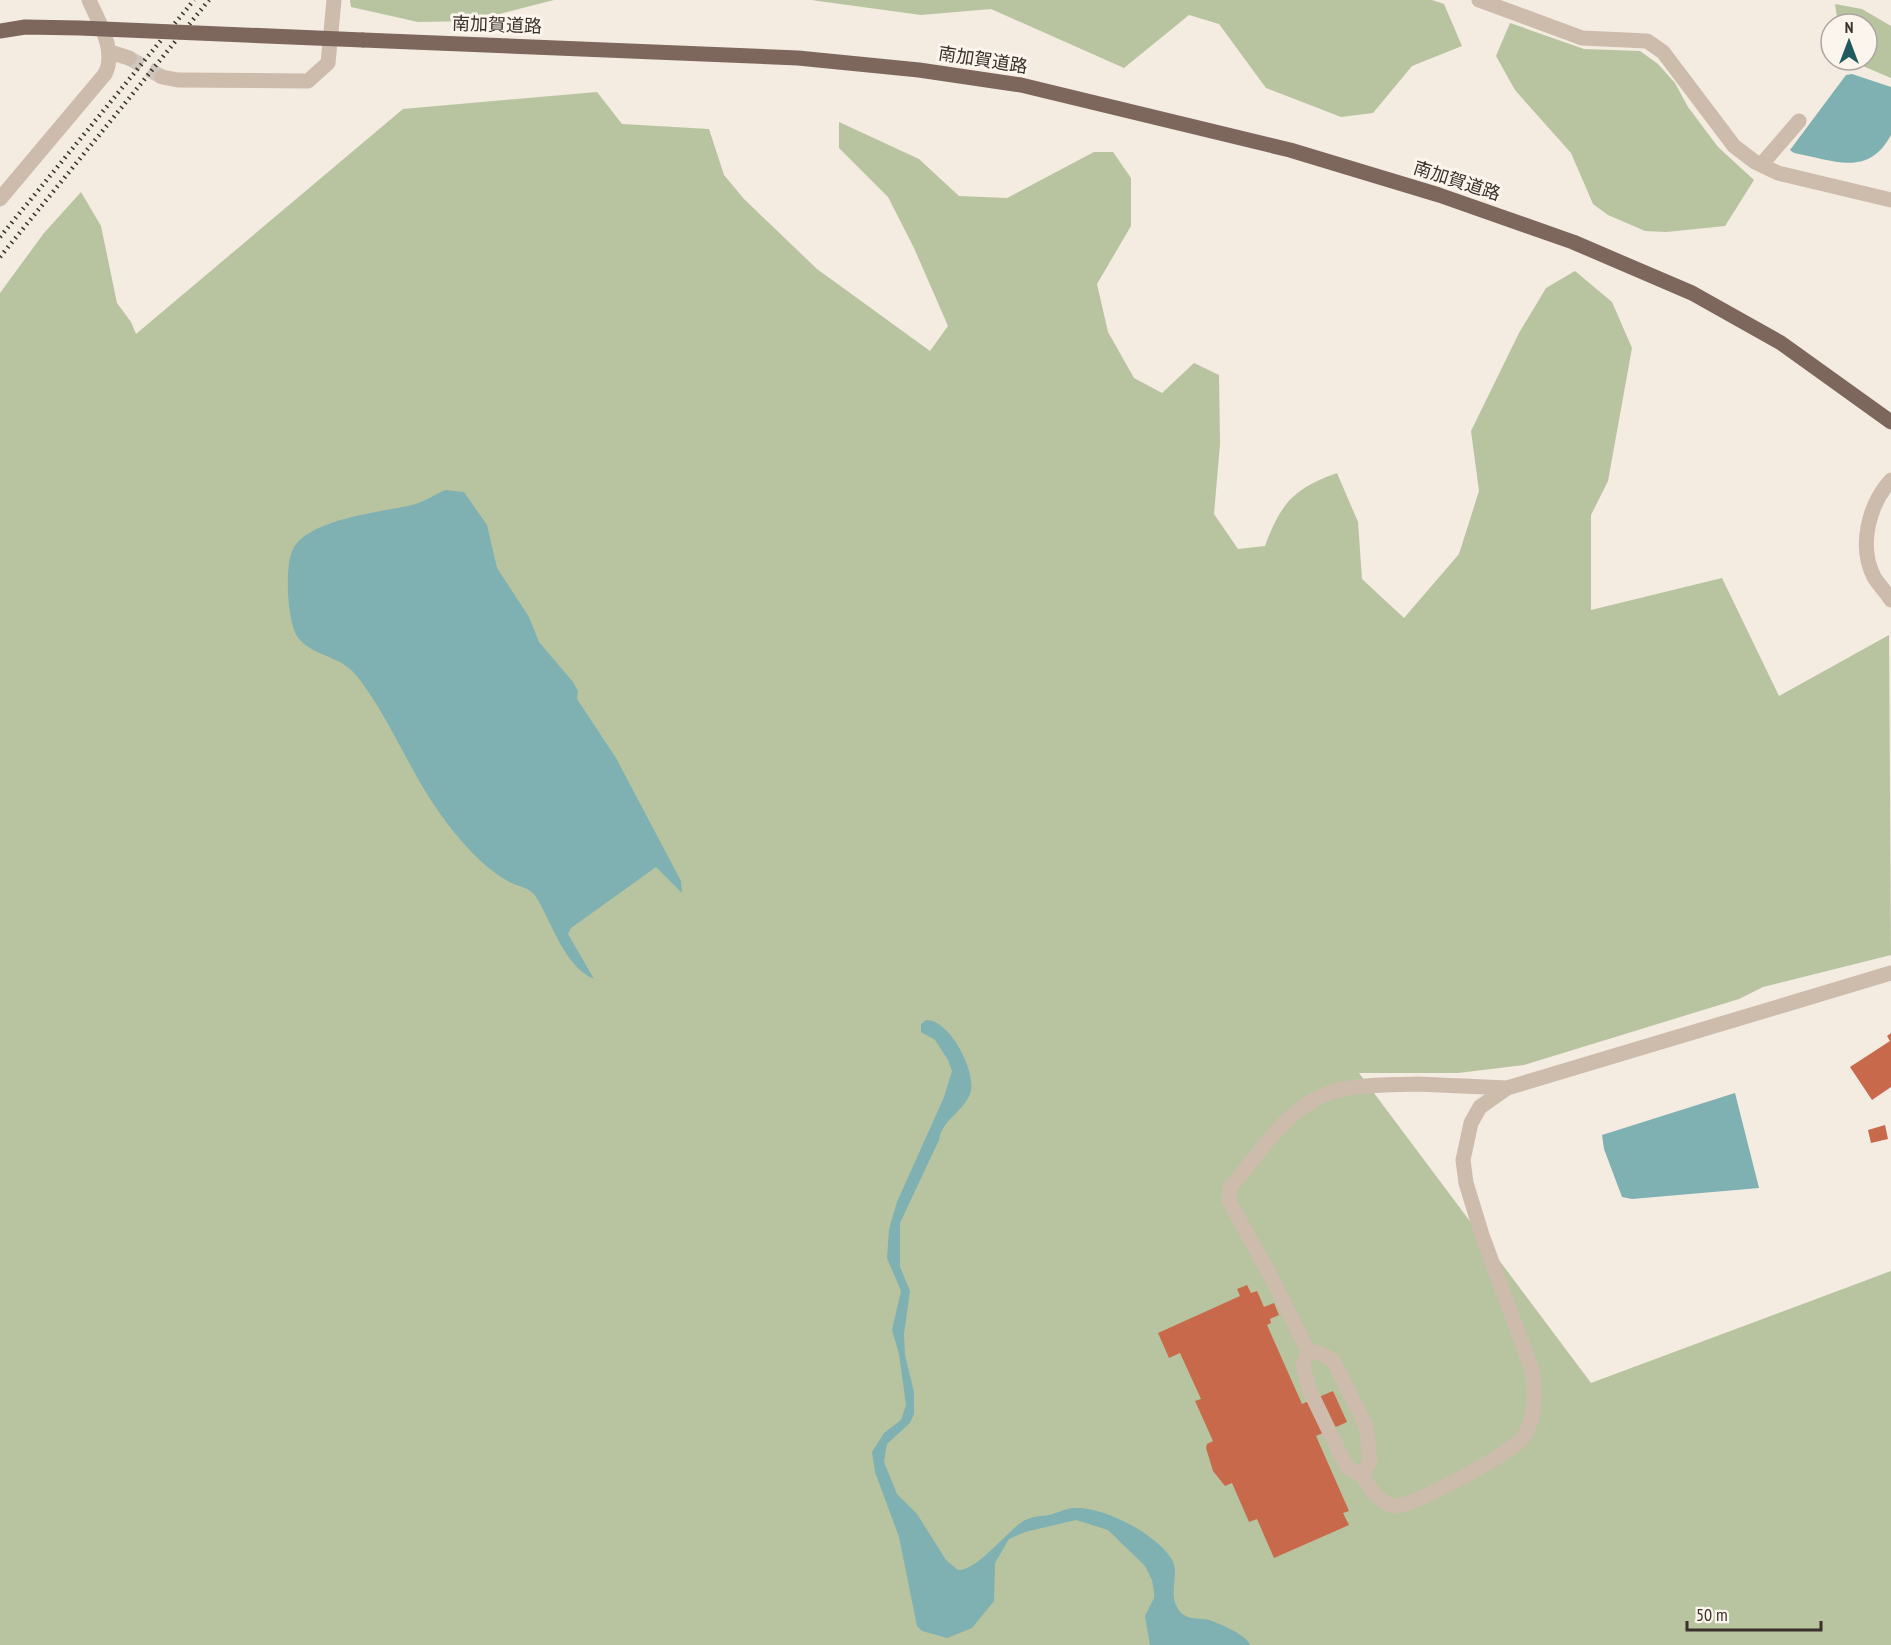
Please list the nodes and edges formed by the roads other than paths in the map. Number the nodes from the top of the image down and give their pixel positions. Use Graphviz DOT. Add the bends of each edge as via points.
graph roads {
  1 [pos="89,0"];
  2 [pos="334,0"];
  3 [pos="1479,0"];
  4 [pos="0,31"];
  5 [pos="110,52"];
  6 [pos="129,58"];
  7 [pos="162,77"];
  8 [pos="1799,121"];
  9 [pos="1761,165"];
  10 [pos="0,199"];
  11 [pos="1891,200"];
  12 [pos="1891,422"];
  13 [pos="1891,480"];
  14 [pos="1891,600"];
  15 [pos="1891,973"];
  16 [pos="1507,1088"];
  17 [pos="1308,1352"];
  18 [pos="1362,1475"];
  1 -- 5 [label="street"];
  2 -- 7 [label="street" via="328,63 308,81"];
  3 -- 9 [label="street" via="1582,38 1647,41 1663,52 1734,146"];
  4 -- 12 [label="main road, 南加賀道路, bridge" via="58,27 798,58 1022,85 1279,147 1450,198 1574,242 1692,293 1781,343"];
  5 -- 6 [label="street"];
  5 -- 10 [label="street" via="105,74"];
  8 -- 9 [label="street"];
  9 -- 11 [label="street" via="1778,173"];
  13 -- 14 [label="street" via="1880,491 1869,519 1866,548 1874,576"];
  15 -- 16 [label="street"];
  16 -- 17 [label="street" via="1407,1084 1337,1090 1297,1112 1230,1188 1229,1202"];
  16 -- 18 [label="street" via="1480,1107 1471,1123 1463,1160 1482,1235 1532,1370 1535,1387 1531,1415 1521,1440 1489,1462 1410,1504 1395,1506 1380,1499"];
  17 -- 18 [label="street" via="1303,1365 1309,1389 1344,1462"];
  17 -- 18 [label="street" via="1333,1360 1366,1426 1370,1461"];
}
